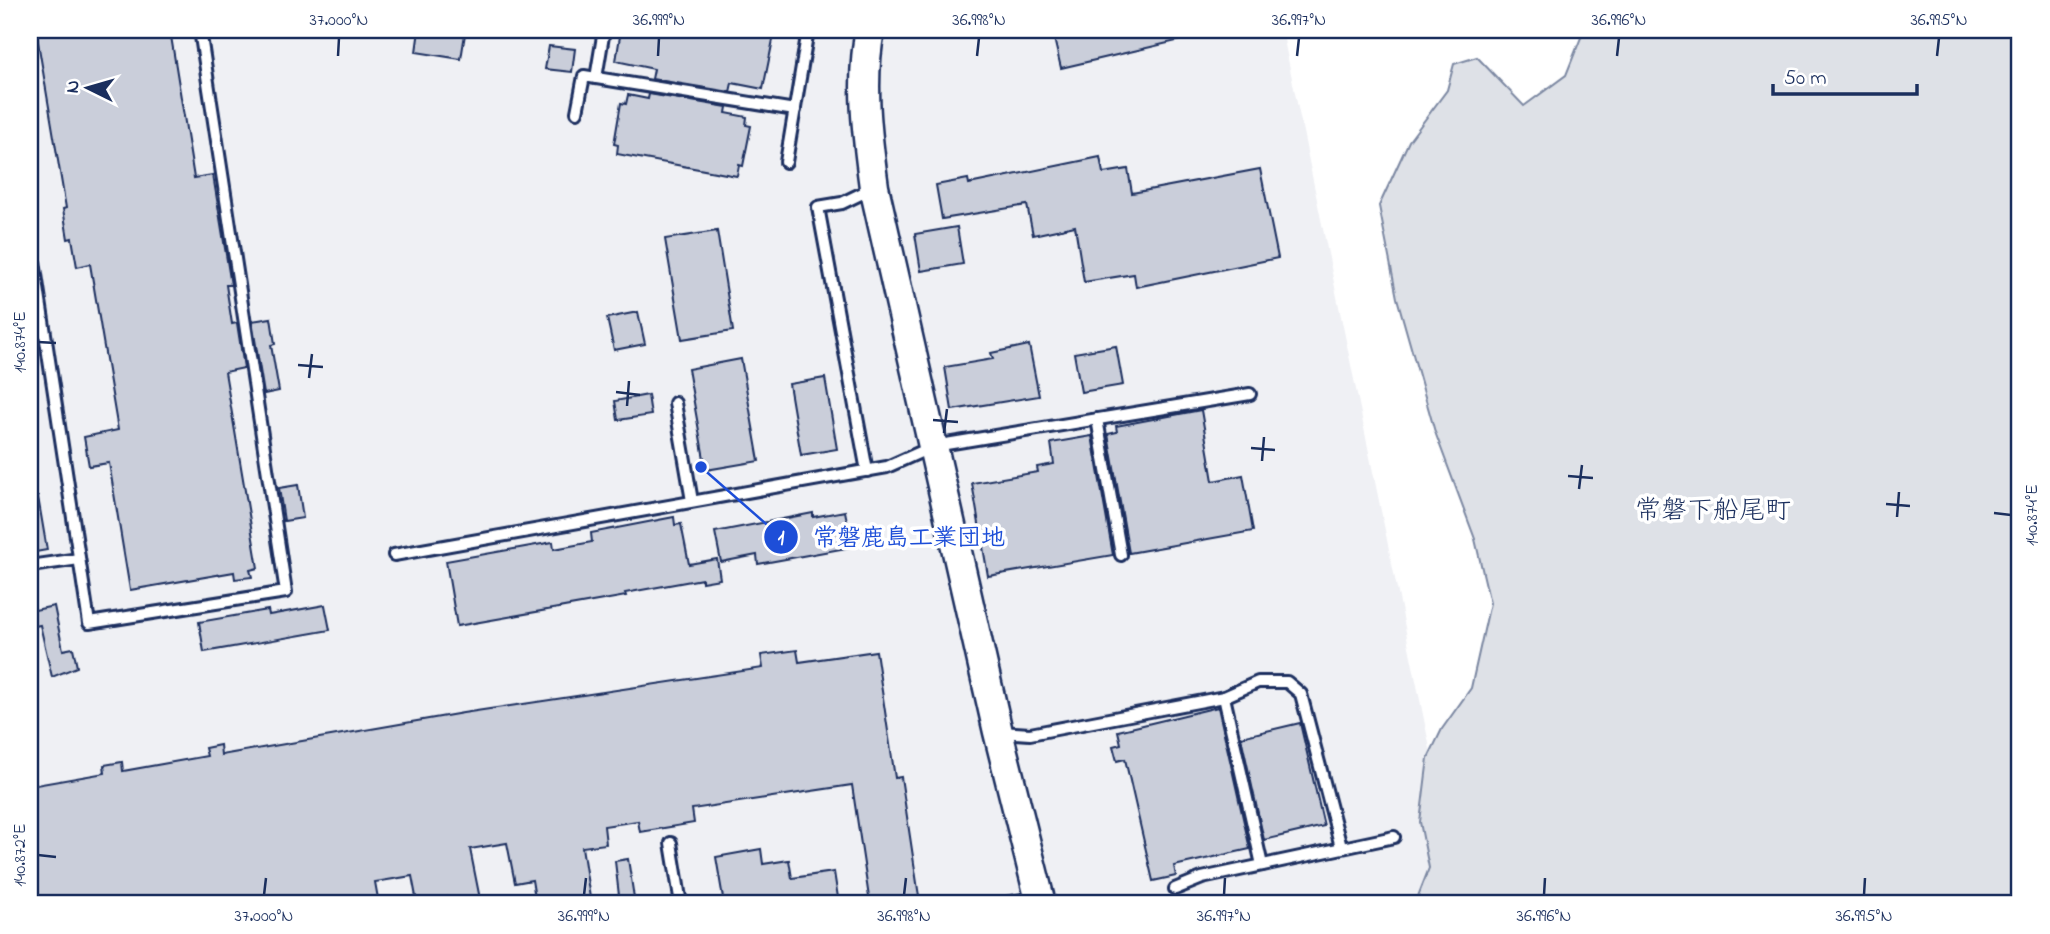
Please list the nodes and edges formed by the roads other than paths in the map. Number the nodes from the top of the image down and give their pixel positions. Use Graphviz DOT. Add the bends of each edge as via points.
graph roads {
  1 [pos="200,30"];
  2 [pos="604,30"];
  3 [pos="808,30"];
  4 [pos="870,30"];
  5 [pos="596,78"];
  6 [pos="795,110"];
  7 [pos="577,112"];
  8 [pos="786,162"];
  9 [pos="874,187"];
  10 [pos="30,235"];
  11 [pos="1250,394"];
  12 [pos="675,402"];
  13 [pos="1097,419"];
  14 [pos="934,446"];
  15 [pos="867,471"];
  16 [pos="692,501"];
  17 [pos="394,555"];
  18 [pos="1121,555"];
  19 [pos="79,559"];
  20 [pos="30,566"];
  21 [pos="1224,697"];
  22 [pos="998,732"];
  23 [pos="1394,837"];
  24 [pos="671,843"];
  25 [pos="1341,848"];
  26 [pos="1262,865"];
  27 [pos="1175,889"];
  28 [pos="1040,901"];
  29 [pos="681,904"];
  30 [pos="1000,904"];
  1 -- 19 [label="lane" via="286,592 89,623"];
  2 -- 5 [label="lane"];
  3 -- 6 [label="lane"];
  4 -- 9 [label="street" via="866,126"];
  5 -- 6 [label="lane"];
  5 -- 7 [label="lane" via="584,76"];
  6 -- 8 [label="lane"];
  9 -- 14 [label="street"];
  9 -- 15 [label="lane" via="842,203 818,207"];
  10 -- 19 [label="lane"];
  11 -- 13 [label="lane"];
  12 -- 16 [label="lane"];
  13 -- 14 [label="lane"];
  13 -- 18 [label="lane"];
  14 -- 15 [label="lane"];
  14 -- 22 [label="street"];
  15 -- 16 [label="lane"];
  16 -- 17 [label="lane"];
  19 -- 20 [label="lane"];
  21 -- 22 [label="lane" via="1030,734"];
  21 -- 25 [label="lane" via="1258,682 1287,682 1301,694"];
  21 -- 26 [label="lane"];
  22 -- 28 [label="street"];
  23 -- 25 [label="lane"];
  24 -- 29 [label="lane"];
  25 -- 26 [label="lane"];
  26 -- 27 [label="lane"];
  28 -- 30 [label="lane"];
}
